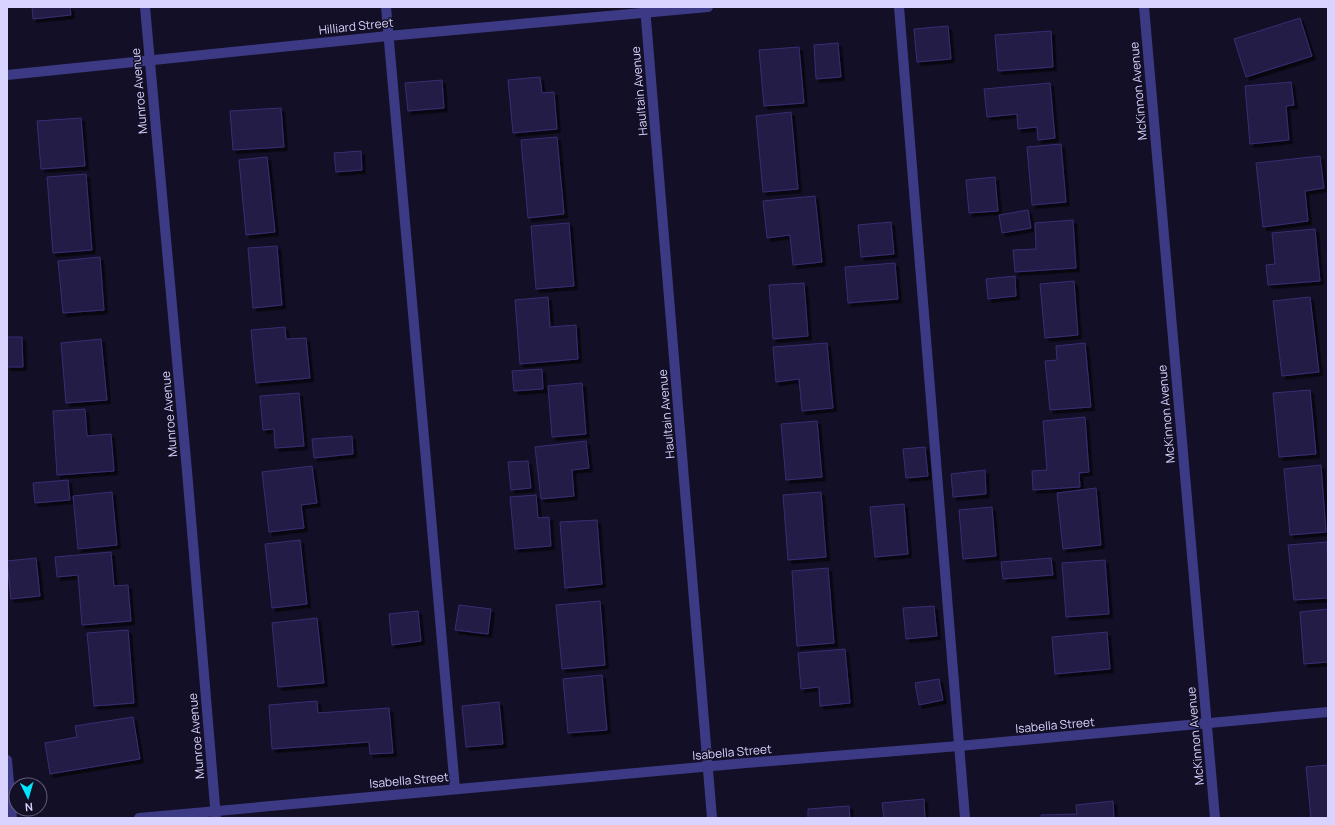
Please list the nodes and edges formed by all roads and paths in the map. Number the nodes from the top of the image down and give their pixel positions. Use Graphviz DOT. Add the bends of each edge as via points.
graph roads {
  1 [pos="145,7"];
  2 [pos="386,7"];
  3 [pos="708,7"];
  4 [pos="899,7"];
  5 [pos="1144,7"];
  6 [pos="645,10"];
  7 [pos="388,36"];
  8 [pos="149,60"];
  9 [pos="7,75"];
  10 [pos="1328,712"];
  11 [pos="1207,724"];
  12 [pos="959,746"];
  13 [pos="7,760"];
  14 [pos="708,767"];
  15 [pos="455,789"];
  16 [pos="216,815"];
  17 [pos="12,818"];
  18 [pos="139,818"];
  19 [pos="712,818"];
  20 [pos="965,818"];
  21 [pos="1215,818"];
  1 -- 8 [label="street, Munroe Avenue"];
  2 -- 7 [label="street"];
  3 -- 6 [label="street, Hilliard Street"];
  4 -- 12 [label="street"];
  5 -- 11 [label="street, McKinnon Avenue"];
  6 -- 7 [label="street, Hilliard Street"];
  6 -- 14 [label="street, Haultain Avenue"];
  7 -- 8 [label="street, Hilliard Street"];
  7 -- 15 [label="street"];
  8 -- 9 [label="street, Hilliard Street"];
  8 -- 16 [label="street, Munroe Avenue"];
  10 -- 11 [label="street, Isabella Street"];
  11 -- 12 [label="street, Isabella Street"];
  11 -- 21 [label="street, McKinnon Avenue"];
  12 -- 14 [label="street, Isabella Street"];
  12 -- 20 [label="street"];
  13 -- 17 [label="street"];
  14 -- 15 [label="street, Isabella Street"];
  14 -- 19 [label="street, Haultain Avenue"];
  15 -- 16 [label="street, Isabella Street"];
  16 -- 18 [label="street, Isabella Street"];
}
